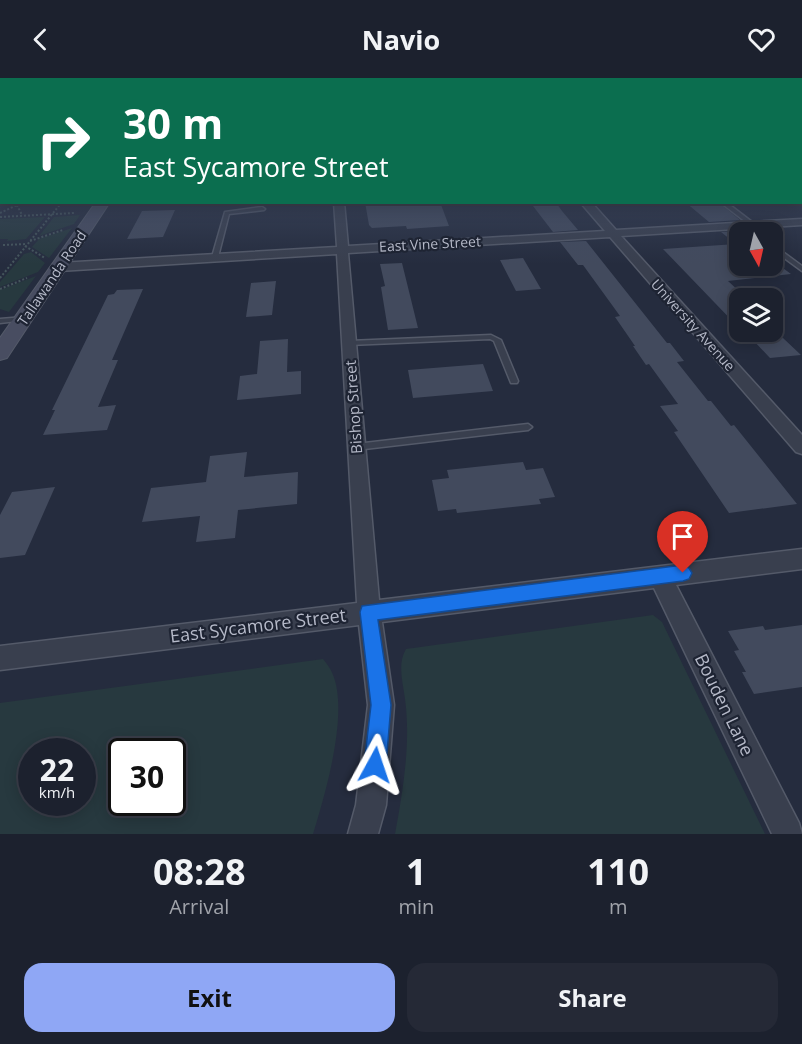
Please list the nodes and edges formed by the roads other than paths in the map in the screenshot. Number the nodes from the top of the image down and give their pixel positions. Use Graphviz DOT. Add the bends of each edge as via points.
graph roads {
  1 [pos="101,204"];
  2 [pos="339,204"];
  3 [pos="587,204"];
  4 [pos="724,204"];
  5 [pos="262,209"];
  6 [pos="744,222"];
  7 [pos="802,222"];
  8 [pos="783,224"];
  9 [pos="729,229"];
  10 [pos="612,233"];
  11 [pos="342,249"];
  12 [pos="783,254"];
  13 [pos="214,257"];
  14 [pos="55,264"];
  15 [pos="802,269"];
  16 [pos="24,319"];
  17 [pos="0,321"];
  18 [pos="349,343"];
  19 [pos="0,353"];
  20 [pos="514,381"];
  21 [pos="528,427"];
  22 [pos="357,447"];
  23 [pos="802,447"];
  24 [pos="802,559"];
  25 [pos="660,576"];
  26 [pos="369,612"];
  27 [pos="0,658"];
  28 [pos="363,834"];
  29 [pos="788,834"];
  1 -- 14 [label="street, Tallawanda Road"];
  2 -- 11 [label="street, Bishop Street"];
  3 -- 10 [label="street, University Avenue"];
  4 -- 6 [label="lane"];
  5 -- 13 [label="lane" via="227,213"];
  7 -- 8 [label="street, East Vine Street"];
  9 -- 10 [label="street, East Vine Street"];
  10 -- 11 [label="street, East Vine Street"];
  10 -- 23 [label="street, University Avenue"];
  11 -- 13 [label="street, East Vine Street"];
  11 -- 18 [label="street, Bishop Street"];
  12 -- 15 [label="lane"];
  13 -- 14 [label="street, East Vine Street"];
  14 -- 16 [label="street, Tallawanda Road"];
  16 -- 17 [label="lane"];
  16 -- 19 [label="street, Tallawanda Road"];
  18 -- 20 [label="lane" via="491,337 497,340"];
  18 -- 22 [label="street, Bishop Street"];
  21 -- 22 [label="lane"];
  22 -- 26 [label="street, Bishop Street"];
  24 -- 25 [label="street, East Sycamore Street"];
  25 -- 26 [label="street, East Sycamore Street"];
  25 -- 29 [label="street, Bouden Lane"];
  26 -- 27 [label="street, East Sycamore Street"];
  26 -- 28 [label="street, Bishop Street" via="381,705 371,806"];
}
